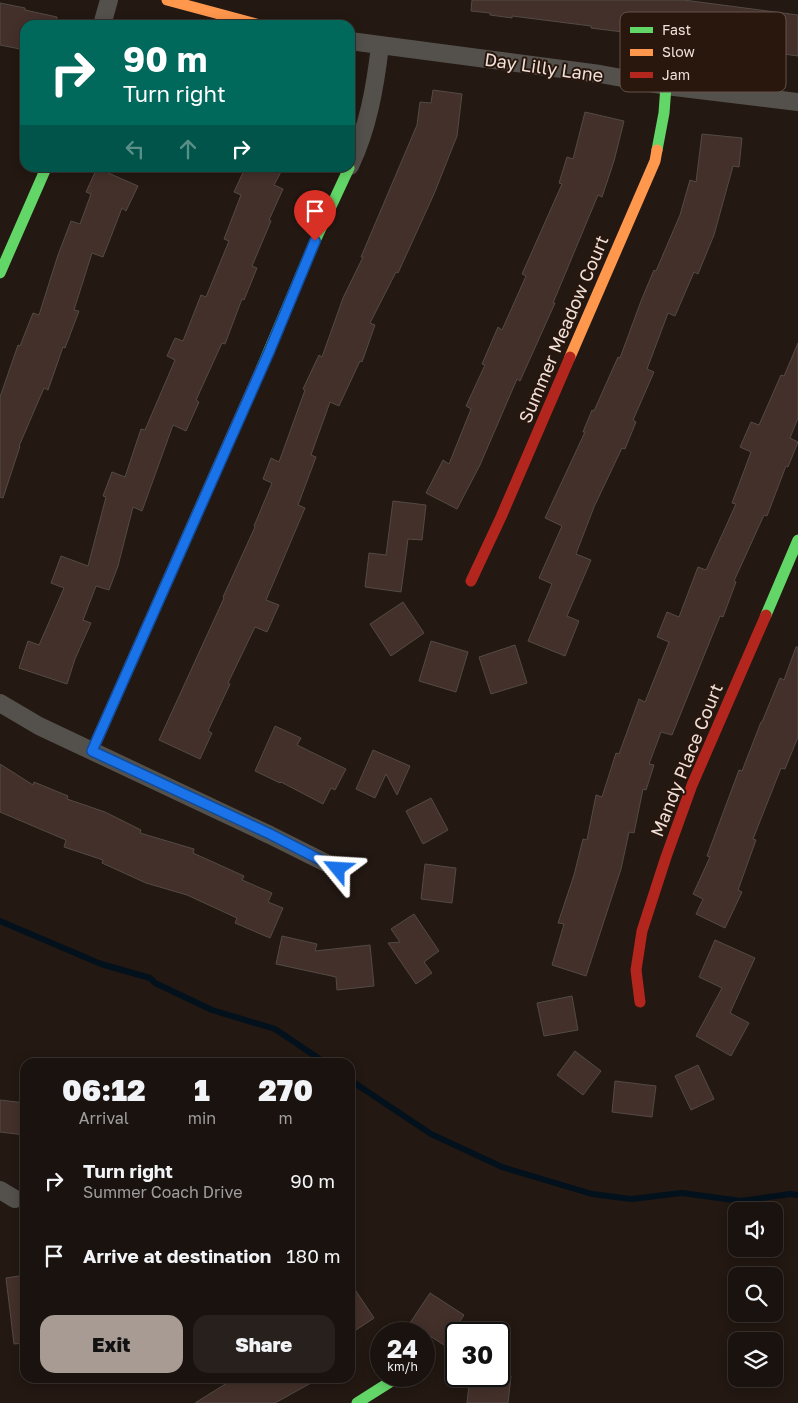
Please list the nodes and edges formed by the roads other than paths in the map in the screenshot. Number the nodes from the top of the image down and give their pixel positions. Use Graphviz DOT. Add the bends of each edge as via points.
graph roads {
  1 [pos="110,0"];
  2 [pos="167,0"];
  3 [pos="104,20"];
  4 [pos="241,20"];
  5 [pos="355,42"];
  6 [pos="380,46"];
  7 [pos="620,78"];
  8 [pos="666,92"];
  9 [pos="716,92"];
  10 [pos="798,102"];
  11 [pos="355,155"];
  12 [pos="44,172"];
  13 [pos="348,172"];
  14 [pos="0,273"];
  15 [pos="798,540"];
  16 [pos="471,581"];
  17 [pos="0,703"];
  18 [pos="92,751"];
  19 [pos="338,869"];
  20 [pos="640,1002"];
  21 [pos="0,1190"];
  22 [pos="15,1199"];
  23 [pos="382,1387"];
  24 [pos="357,1403"];
  1 -- 3 [label="street"];
  2 -- 4 [label="street"];
  5 -- 6 [label="street, Day Lilly Lane"];
  6 -- 7 [label="street, Day Lilly Lane"];
  6 -- 11 [label="street" via="369,116"];
  8 -- 16 [label="street, Summer Meadow Court" via="655,161"];
  9 -- 10 [label="street, Day Lilly Lane"];
  12 -- 14 [label="street"];
  13 -- 18 [label="street"];
  15 -- 20 [label="street, Mandy Place Court" via="692,785 666,857 642,931 636,970"];
  17 -- 18 [label="street"];
  18 -- 19 [label="street"];
  21 -- 22 [label="street"];
  23 -- 24 [label="street"];
}
